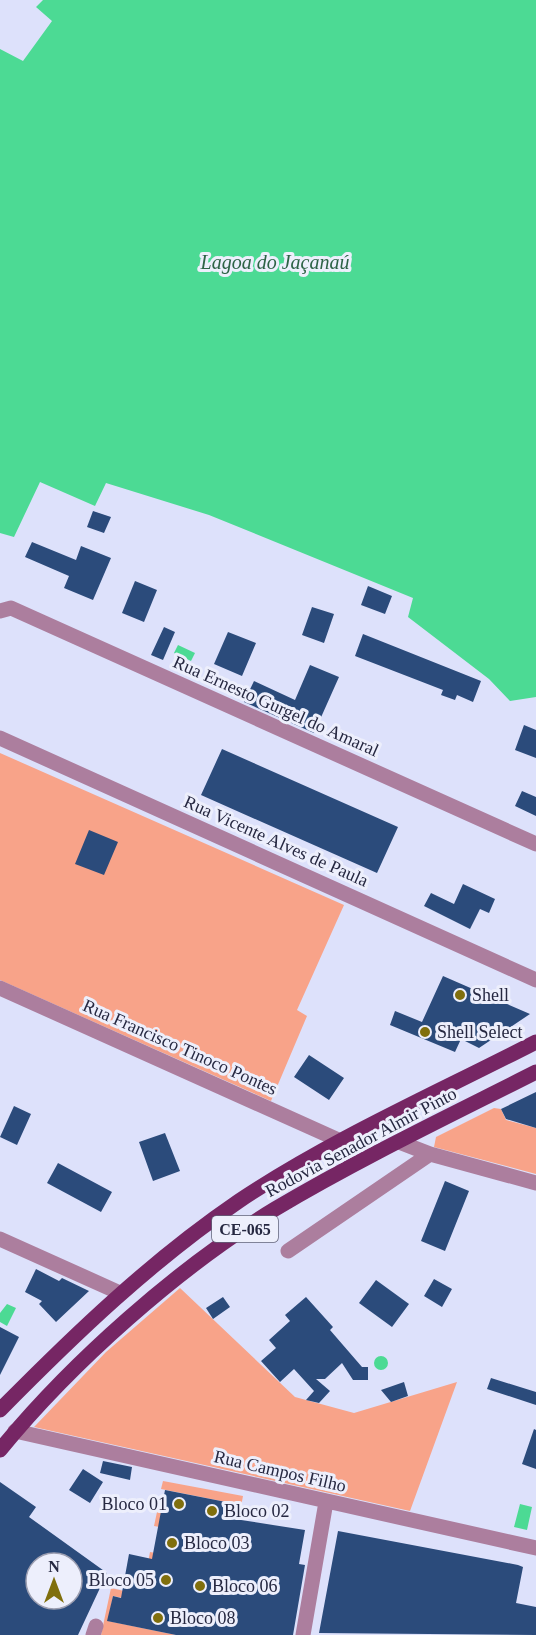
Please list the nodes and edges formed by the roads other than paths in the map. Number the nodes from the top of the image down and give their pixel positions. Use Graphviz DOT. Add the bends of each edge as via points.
graph roads {
  1 [pos="0,611"];
  2 [pos="0,738"];
  3 [pos="536,844"];
  4 [pos="536,980"];
  5 [pos="0,988"];
  6 [pos="536,1042"];
  7 [pos="536,1072"];
  8 [pos="343,1142"];
  9 [pos="399,1142"];
  10 [pos="430,1154"];
  11 [pos="536,1183"];
  12 [pos="0,1239"];
  13 [pos="288,1251"];
  14 [pos="120,1293"];
  15 [pos="0,1410"];
  16 [pos="15,1431"];
  17 [pos="0,1450"];
  18 [pos="326,1502"];
  19 [pos="536,1548"];
  20 [pos="303,1635"];
  1 -- 3 [label="street, Rua Ernesto Gurgel do Amaral" via="11,608"];
  2 -- 4 [label="street, Rua Vicente Alves de Paula"];
  5 -- 8 [label="street, Rua Francisco Tinoco Pontes"];
  6 -- 8 [label="main road, Rodovia Senador Almir Pinto / CE-065"];
  7 -- 9 [label="main road, Rodovia Senador Almir Pinto / CE-065"];
  8 -- 14 [label="main road, Rodovia Senador Almir Pinto / CE-065" via="240,1201"];
  9 -- 10 [label="street"];
  9 -- 16 [label="main road, Rodovia Senador Almir Pinto / CE-065" via="274,1210 222,1244 134,1315"];
  10 -- 11 [label="street"];
  10 -- 13 [label="street"];
  12 -- 14 [label="street"];
  14 -- 15 [label="main road, Rodovia Senador Almir Pinto / CE-065"];
  16 -- 17 [label="main road, Rodovia Senador Almir Pinto / CE-065"];
  16 -- 18 [label="street, Rua Campos Filho"];
  18 -- 19 [label="street, Rua Campos Filho"];
  18 -- 20 [label="street"];
}
